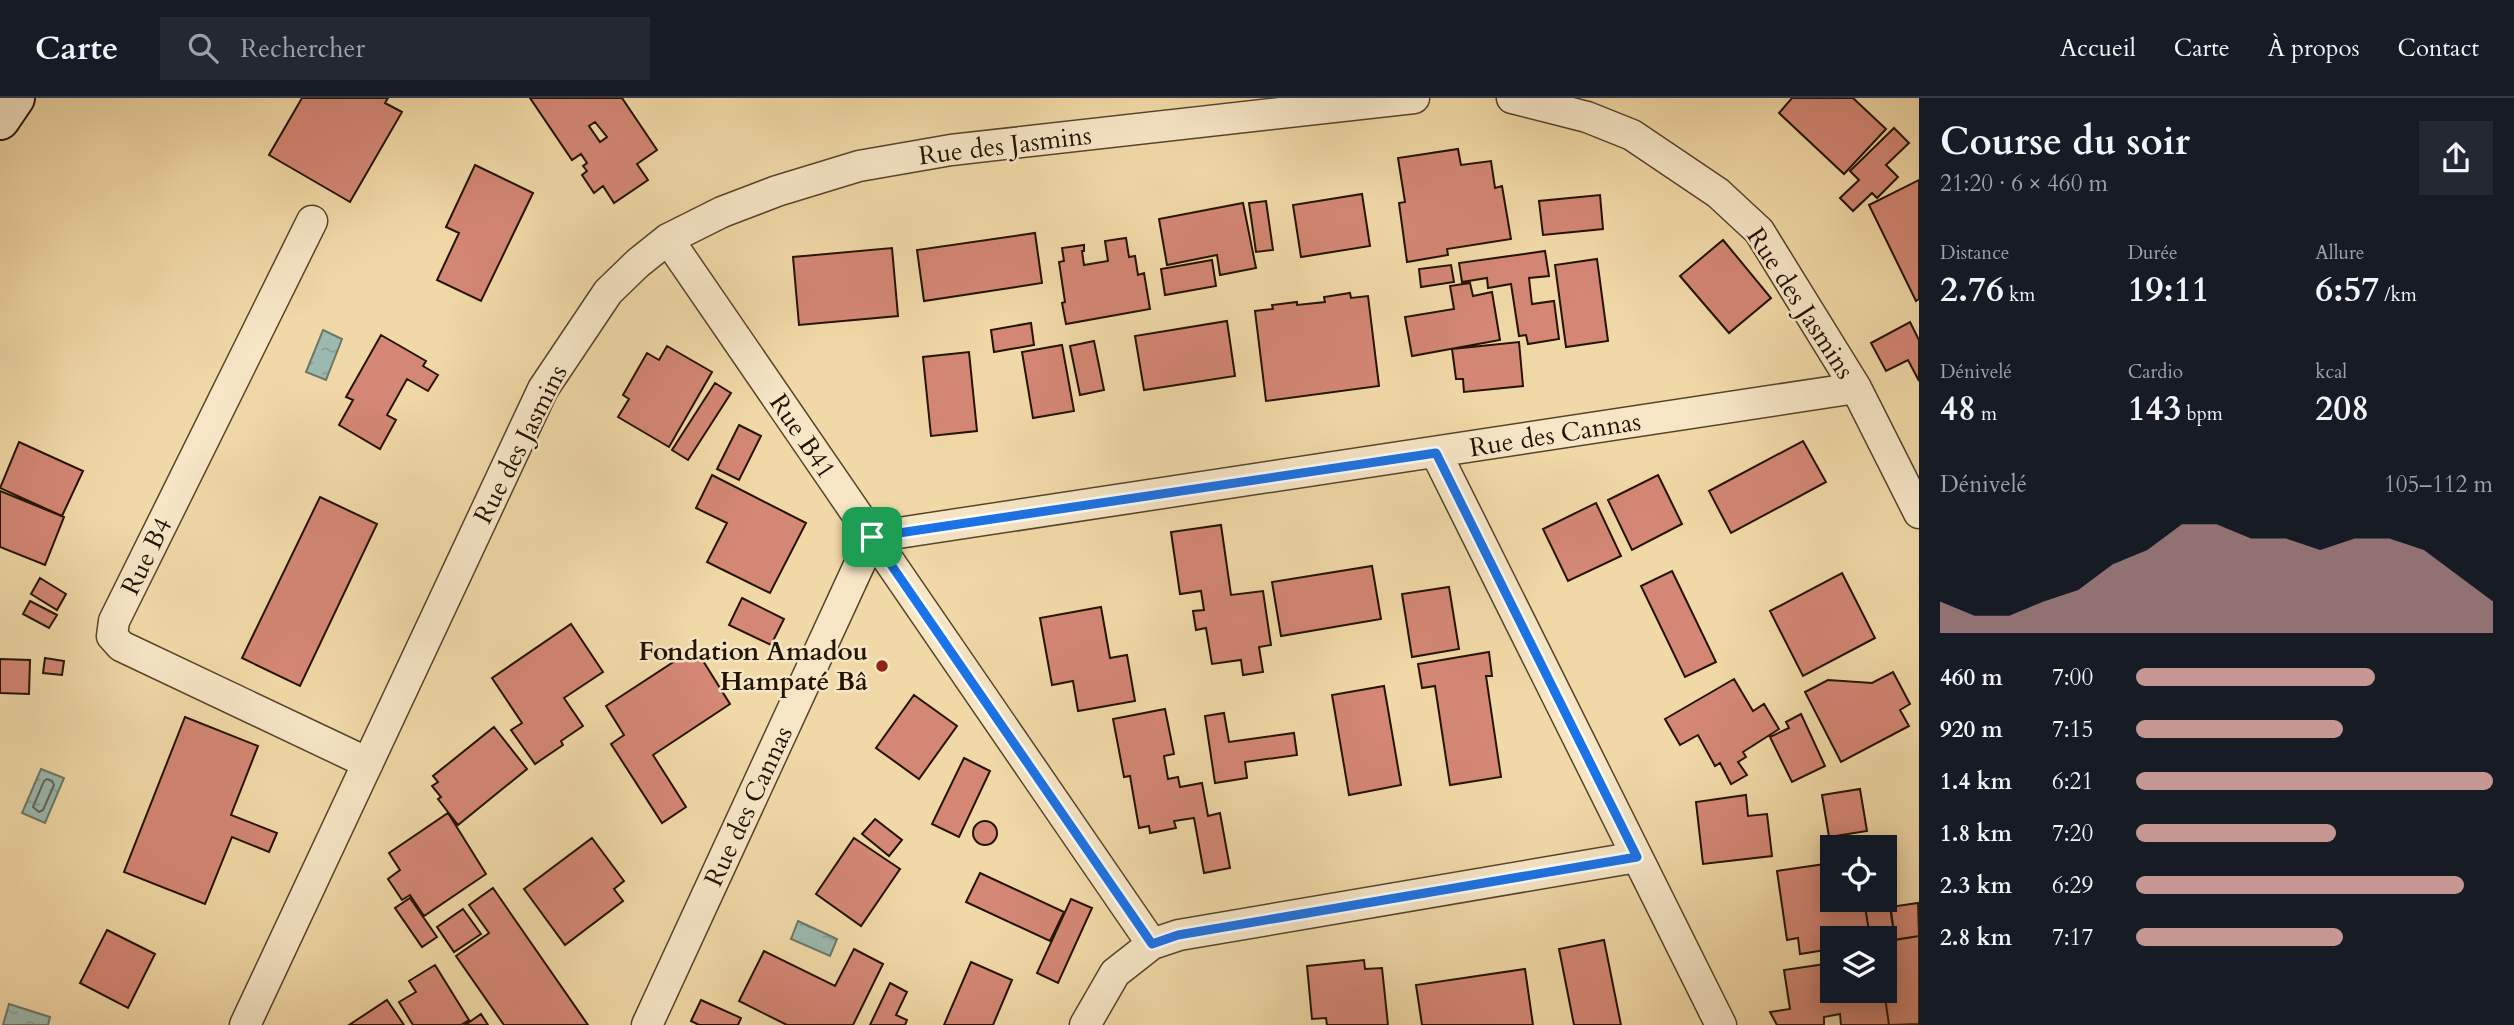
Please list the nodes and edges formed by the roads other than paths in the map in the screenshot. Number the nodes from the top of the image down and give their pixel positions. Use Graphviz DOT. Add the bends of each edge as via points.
graph roads {
  1 [pos="15,98"];
  2 [pos="1414,98"];
  3 [pos="1512,98"];
  4 [pos="0,120"];
  5 [pos="312,221"];
  6 [pos="668,240"];
  7 [pos="1856,388"];
  8 [pos="1436,453"];
  9 [pos="1919,513"];
  10 [pos="872,537"];
  11 [pos="368,763"];
  12 [pos="1637,857"];
  13 [pos="1152,944"];
  14 [pos="245,1025"];
  15 [pos="647,1025"];
  16 [pos="1085,1025"];
  17 [pos="1721,1025"];
  1 -- 4 [label="main road"];
  2 -- 6 [label="street, Rue des Jasmins" via="951,150 859,166 722,212"];
  3 -- 7 [label="street, Rue des Jasmins" via="1587,117 1632,135 1718,193 1759,231"];
  5 -- 11 [label="street, Rue B4" via="114,621 112,636 121,646"];
  6 -- 10 [label="street, Rue B41"];
  6 -- 11 [label="street, Rue des Jasmins" via="608,292 542,389"];
  7 -- 8 [label="street, Rue des Cannas"];
  7 -- 9 [label="street, Rue des Jasmins"];
  8 -- 10 [label="street, Rue des Cannas"];
  8 -- 12 [label="street"];
  10 -- 13 [label="street, Rue B41"];
  10 -- 15 [label="street, Rue des Cannas"];
  11 -- 14 [label="street, Rue des Jasmins"];
  12 -- 13 [label="street" via="1178,935"];
  12 -- 17 [label="street"];
  13 -- 16 [label="street" via="1115,974"];
}
